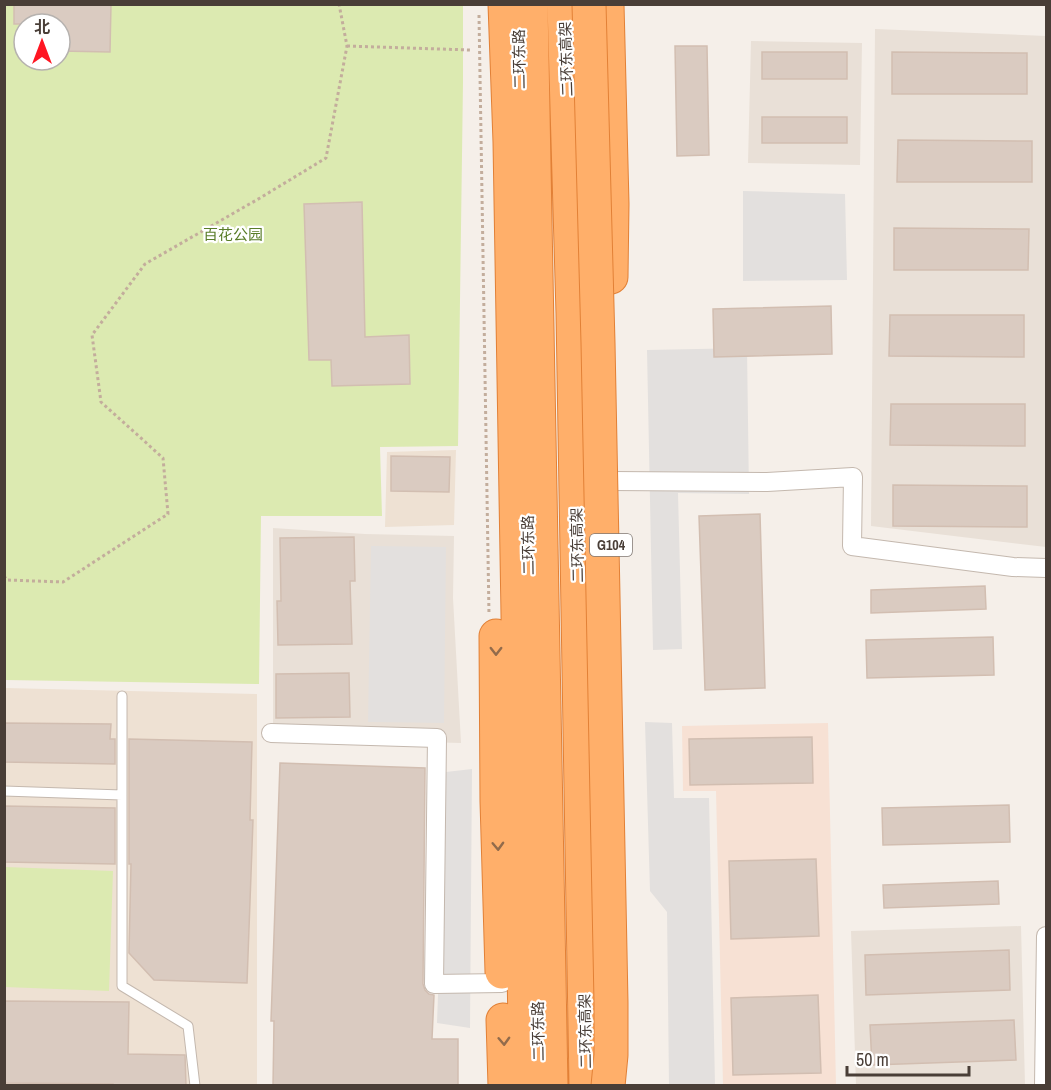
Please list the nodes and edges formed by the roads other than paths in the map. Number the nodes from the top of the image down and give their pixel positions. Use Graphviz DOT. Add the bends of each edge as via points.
graph roads {
  1 [pos="492,4"];
  2 [pos="505,4"];
  3 [pos="518,4"];
  4 [pos="531,4"];
  5 [pos="564,4"];
  6 [pos="576,4"];
  7 [pos="590,4"];
  8 [pos="608,4"];
  9 [pos="611,481"];
  10 [pos="1047,568"];
  11 [pos="122,696"];
  12 [pos="271,733"];
  13 [pos="4,791"];
  14 [pos="122,795"];
  15 [pos="619,886"];
  16 [pos="1047,936"];
  17 [pos="591,943"];
  18 [pos="502,983"];
  19 [pos="600,1085"];
  20 [pos="195,1086"];
  21 [pos="505,1086"];
  22 [pos="529,1086"];
  23 [pos="539,1086"];
  24 [pos="551,1086"];
  25 [pos="1044,1086"];
  1 -- 18 [label="highway, 二环东路, one-way" via="497,801"];
  2 -- 22 [label="highway"];
  3 -- 23 [label="highway, 二环东路"];
  4 -- 24 [label="highway"];
  5 -- 19 [label="highway, 二环东高架"];
  6 -- 17 [label="highway, G104"];
  7 -- 19 [label="highway, bridge" via="610,990 610,1055"];
  8 -- 9 [label="highway, G104"];
  9 -- 10 [label="street" via="767,482 853,477 852,546"];
  9 -- 15 [label="highway, G104"];
  11 -- 14 [label="lane"];
  12 -- 18 [label="street" via="437,738 434,984"];
  13 -- 14 [label="lane"];
  14 -- 20 [label="lane" via="122,986 188,1026"];
  15 -- 17 [label="highway"];
  15 -- 19 [label="highway, G104"];
  16 -- 25 [label="street"];
  17 -- 19 [label="highway, G104"];
  18 -- 21 [label="highway, 二环东路, one-way"];
}
